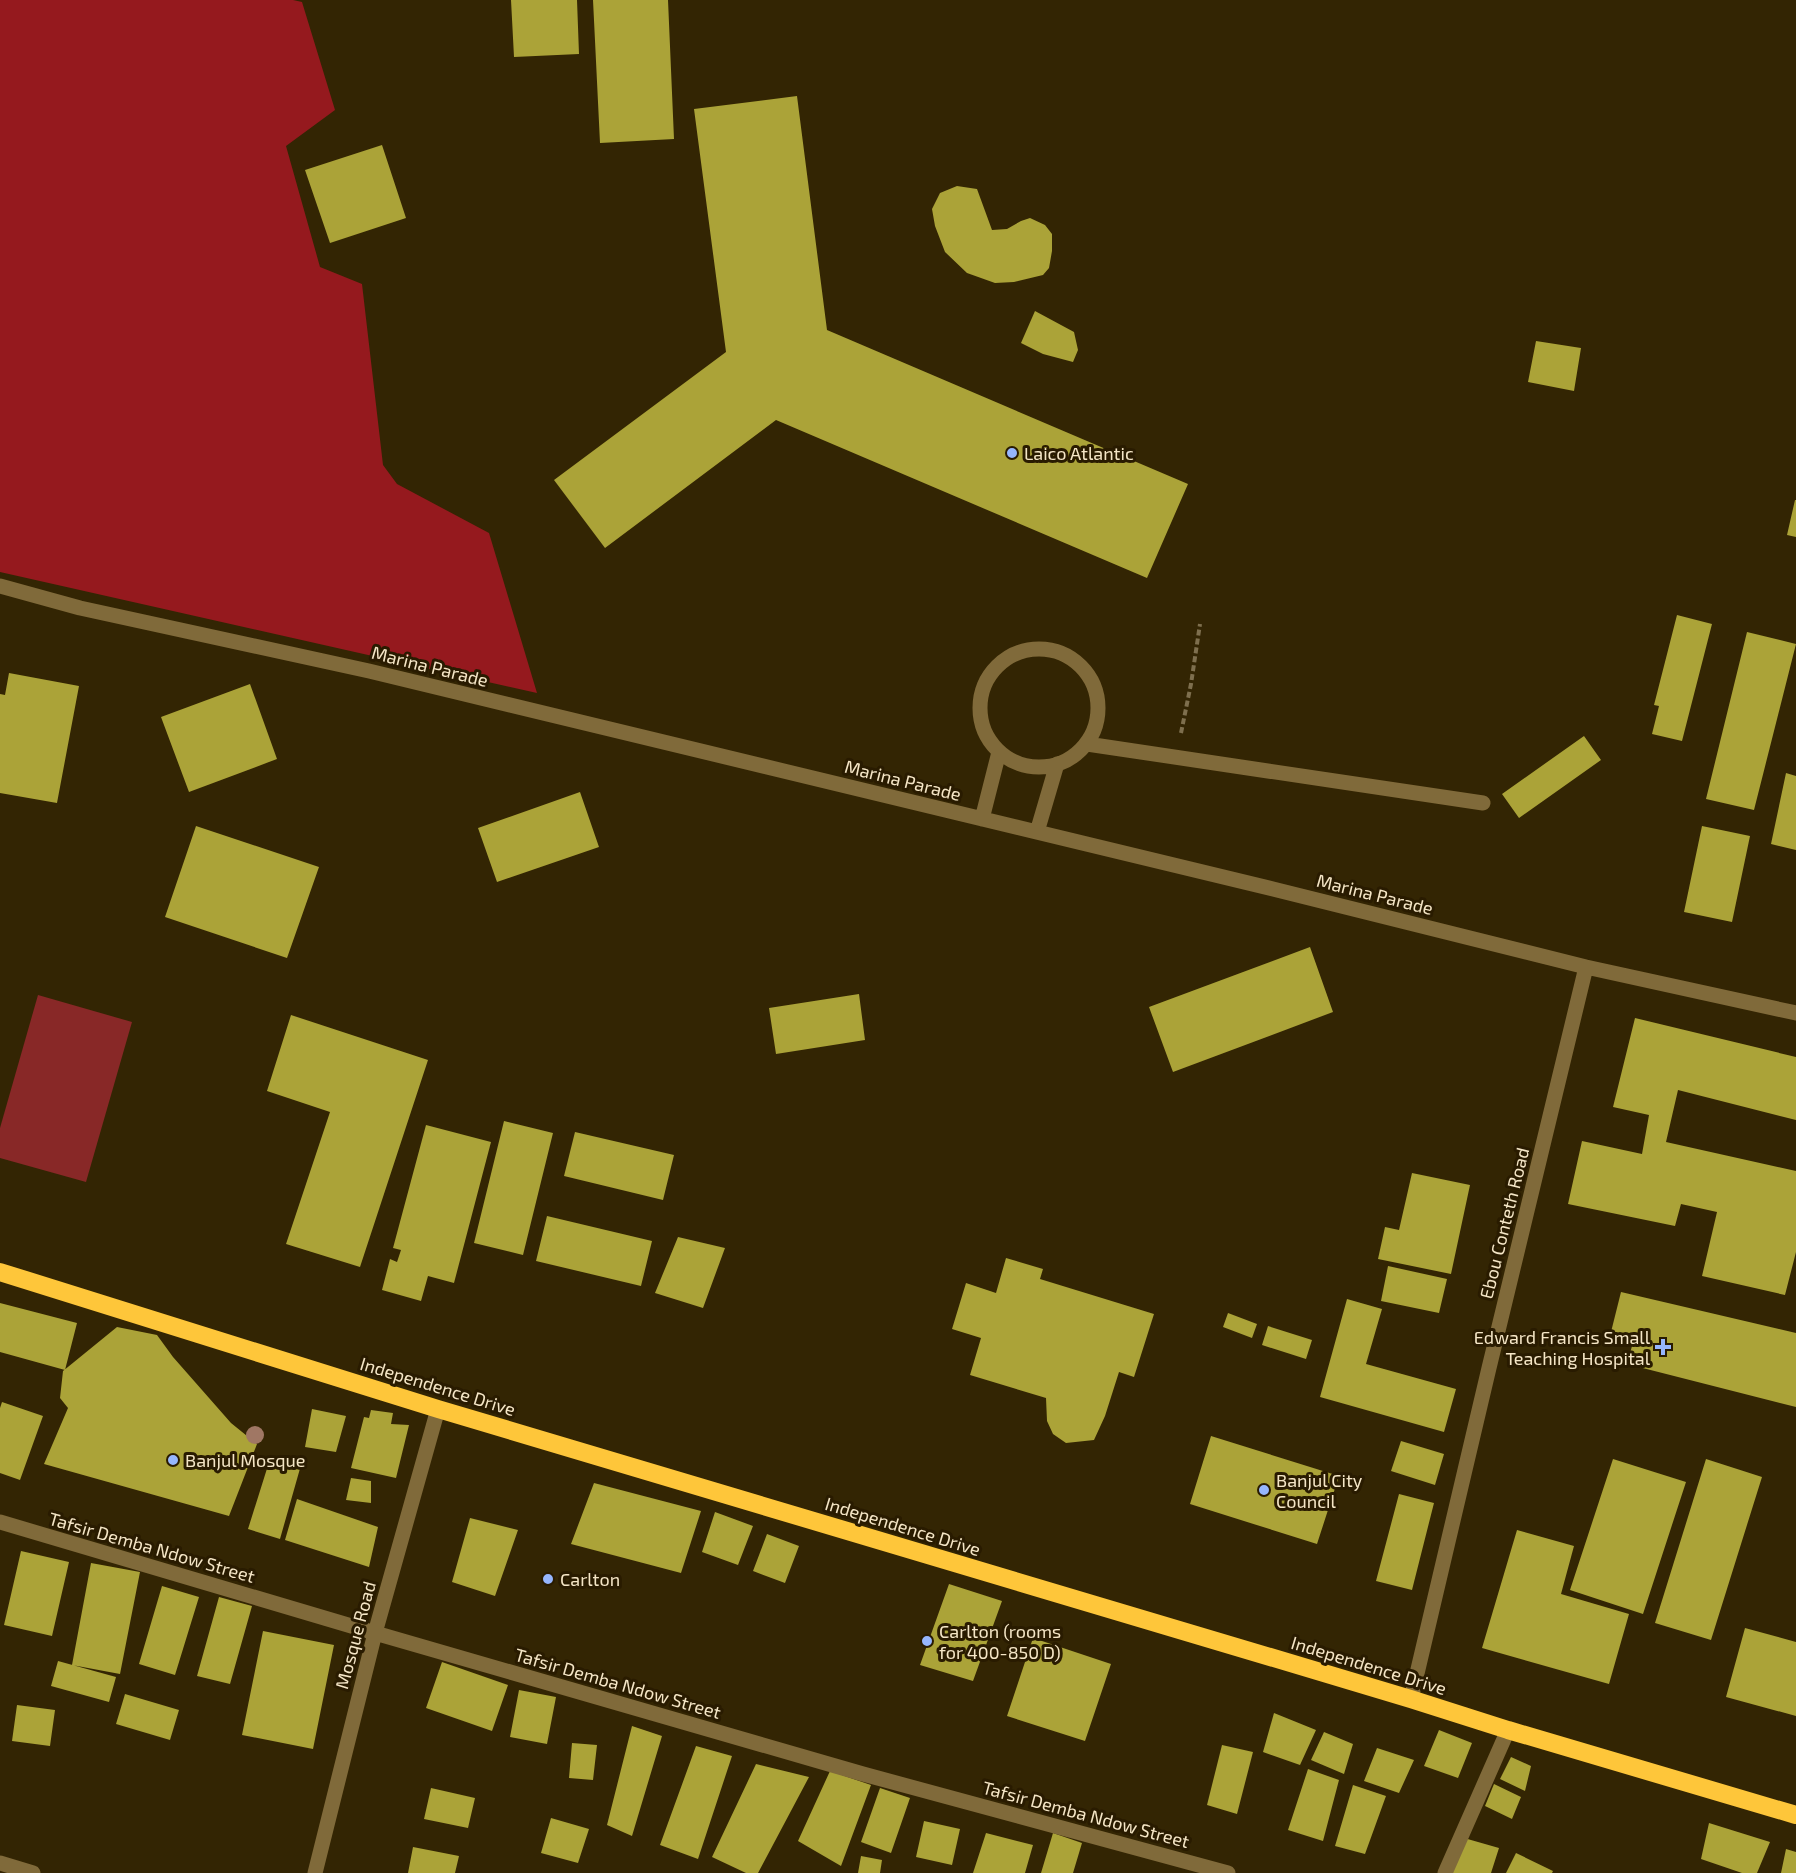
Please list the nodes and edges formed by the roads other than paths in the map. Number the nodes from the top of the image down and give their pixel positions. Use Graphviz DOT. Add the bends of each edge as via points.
graph roads {
  1 [pos="0,586"];
  2 [pos="1086,744"];
  3 [pos="999,752"];
  4 [pos="1057,764"];
  5 [pos="1483,803"];
  6 [pos="982,819"];
  7 [pos="1037,832"];
  8 [pos="1586,967"];
  9 [pos="1796,1013"];
  10 [pos="0,1272"];
  11 [pos="438,1409"];
  12 [pos="0,1522"];
  13 [pos="375,1633"];
  14 [pos="1411,1699"];
  15 [pos="1508,1730"];
  16 [pos="1796,1815"];
  17 [pos="0,1863"];
  18 [pos="33,1873"];
  19 [pos="315,1873"];
  20 [pos="1228,1873"];
  21 [pos="1444,1873"];
  1 -- 6 [label="street, Marina Parade"];
  2 -- 3 [label="street" via="1096,728 1099,708 1096,689 1087,671 1054,650 1034,649 999,664 986,680 980,699 981,718 987,737"];
  2 -- 4 [label="street" via="1077,754"];
  2 -- 5 [label="street"];
  3 -- 4 [label="street" via="1032,767"];
  3 -- 6 [label="street"];
  4 -- 7 [label="street"];
  6 -- 7 [label="street, Marina Parade"];
  7 -- 8 [label="street, Marina Parade"];
  8 -- 9 [label="street, Marina Parade"];
  8 -- 14 [label="street, Ebou Conteth Road"];
  10 -- 11 [label="highway, Independence Drive"];
  11 -- 13 [label="street, Mosque Road"];
  11 -- 14 [label="highway, Independence Drive"];
  12 -- 13 [label="street, Tafsir Demba Ndow Street"];
  13 -- 19 [label="street, Mosque Road"];
  13 -- 20 [label="street, Tafsir Demba Ndow Street" via="863,1774"];
  14 -- 15 [label="highway, Independence Drive"];
  15 -- 16 [label="highway, Independence Drive"];
  15 -- 21 [label="street"];
  17 -- 18 [label="street"];
}
